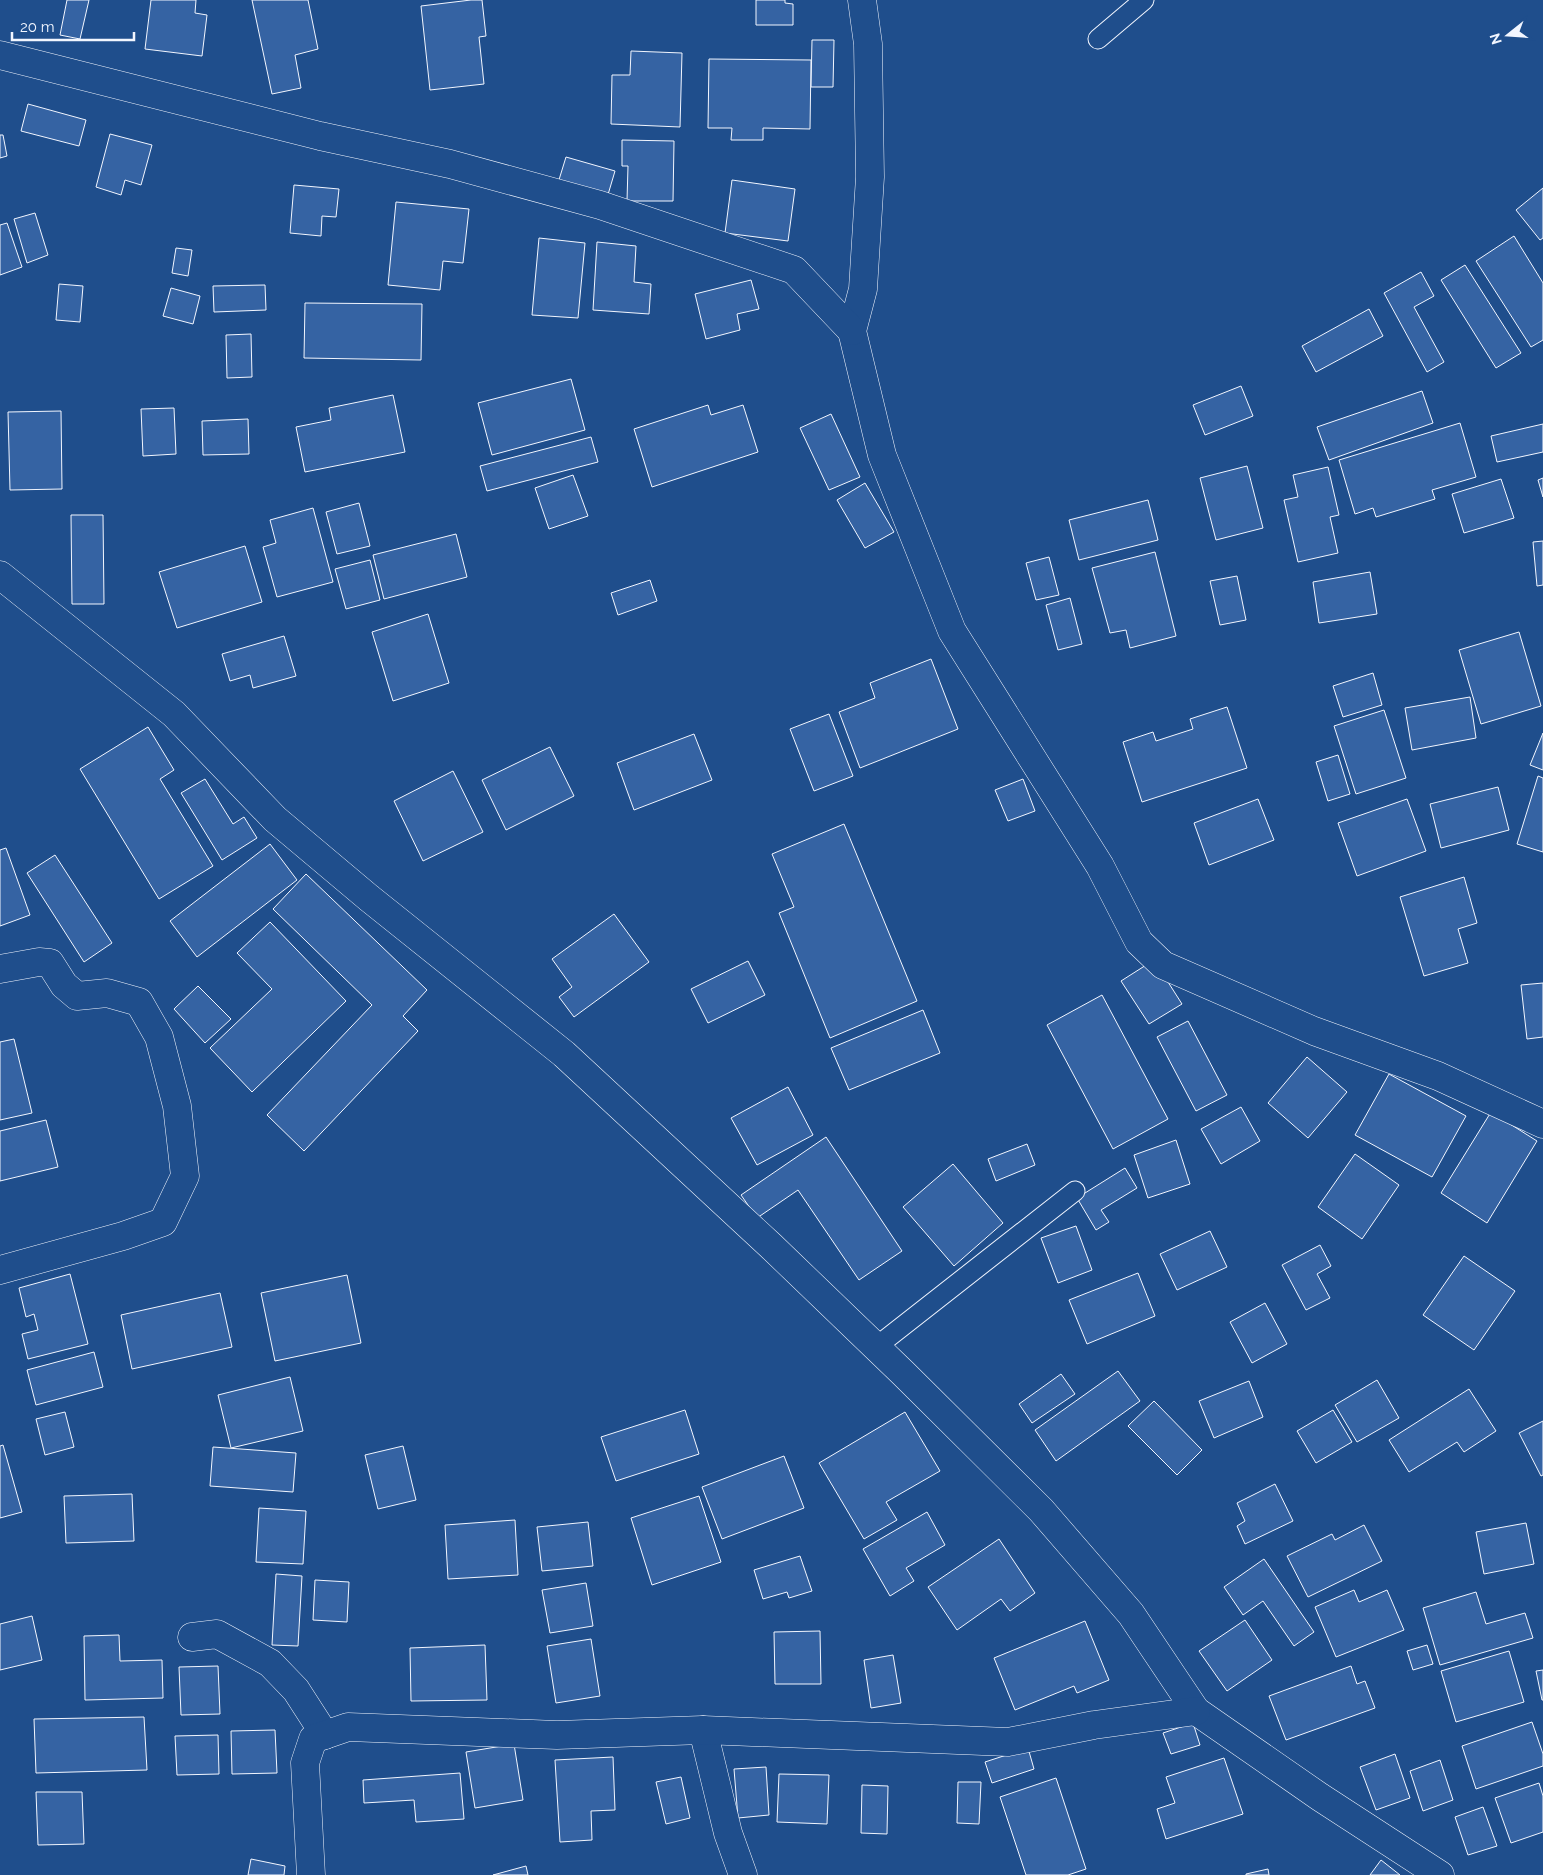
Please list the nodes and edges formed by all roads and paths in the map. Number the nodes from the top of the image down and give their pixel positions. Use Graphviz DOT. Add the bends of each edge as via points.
graph roads {
  1 [pos="862,0"];
  2 [pos="1144,0"];
  3 [pos="1098,39"];
  4 [pos="0,55"];
  5 [pos="852,331"];
  6 [pos="0,575"];
  7 [pos="0,969"];
  8 [pos="1543,1124"];
  9 [pos="1075,1191"];
  10 [pos="0,1270"];
  11 [pos="876,1347"];
  12 [pos="192,1636"];
  13 [pos="1196,1711"];
  14 [pos="703,1730"];
  15 [pos="325,1735"];
  16 [pos="311,1875"];
  17 [pos="743,1875"];
  18 [pos="1440,1875"];
  1 -- 5 [label="street" via="868,44 870,177 863,289"];
  2 -- 3 [label="lane"];
  4 -- 5 [label="street" via="320,136 450,164 600,205 794,270"];
  5 -- 8 [label="street" via="882,455 952,631 1100,866 1139,942 1164,966 1314,1031 1438,1076"];
  6 -- 11 [label="street" via="174,714 275,819 564,1054"];
  7 -- 10 [label="street" via="50,963 64,985 77,996 107,993 139,1002 159,1036 177,1106 186,1176 163,1222"];
  9 -- 11 [label="lane"];
  11 -- 13 [label="street" via="1041,1510 1132,1614"];
  12 -- 15 [label="street" via="217,1634 270,1663 296,1690"];
  13 -- 14 [label="street" via="1094,1725 1008,1742"];
  13 -- 18 [label="street"];
  14 -- 15 [label="street" via="557,1735 348,1727"];
  14 -- 17 [label="street" via="728,1833"];
  15 -- 16 [label="street" via="313,1739 305,1763"];
}
